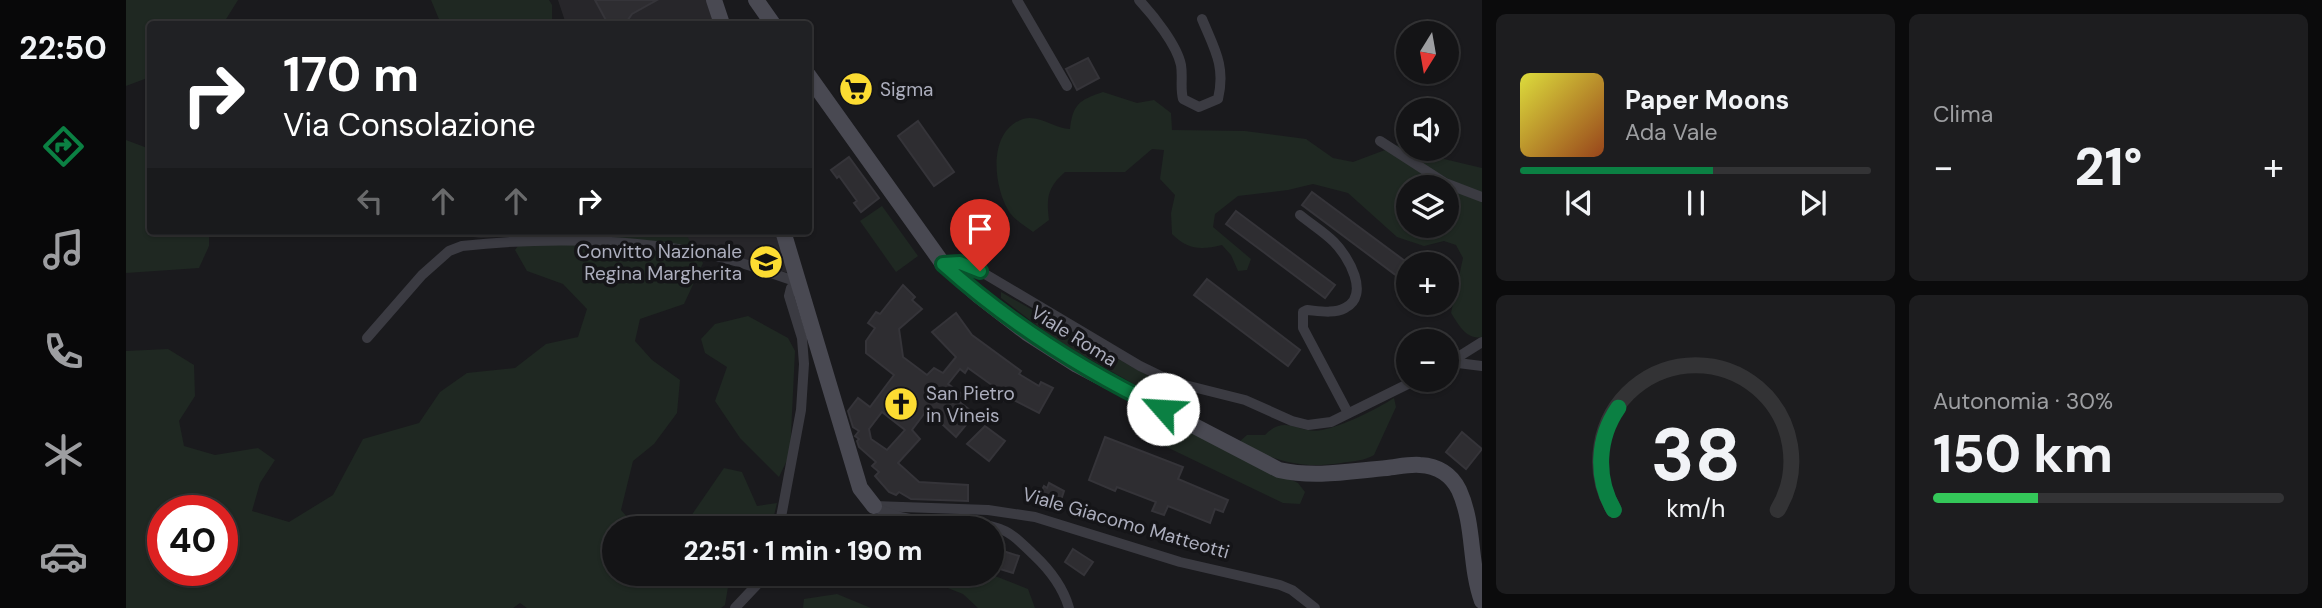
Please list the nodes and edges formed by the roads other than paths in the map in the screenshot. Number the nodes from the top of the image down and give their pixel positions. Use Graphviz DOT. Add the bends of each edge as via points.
graph roads {
  1 [pos="714,0"];
  2 [pos="756,0"];
  3 [pos="1017,0"];
  4 [pos="1139,0"];
  5 [pos="1202,19"];
  6 [pos="721,21"];
  7 [pos="771,21"];
  8 [pos="812,81"];
  9 [pos="1067,86"];
  10 [pos="1380,141"];
  11 [pos="1482,197"];
  12 [pos="1300,215"];
  13 [pos="784,235"];
  14 [pos="943,264"];
  15 [pos="797,282"];
  16 [pos="367,338"];
  17 [pos="1482,342"];
  18 [pos="1459,356"];
  19 [pos="1459,364"];
  20 [pos="1482,366"];
  21 [pos="1396,390"];
  22 [pos="1348,413"];
  23 [pos="874,506"];
  24 [pos="781,516"];
  25 [pos="755,586"];
  26 [pos="1482,601"];
  27 [pos="735,608"];
  28 [pos="1069,608"];
  29 [pos="1315,608"];
  1 -- 6 [label="street"];
  2 -- 7 [label="street"];
  3 -- 9 [label="street"];
  4 -- 5 [label="street" via="1156,18 1178,56 1183,99 1199,107 1218,99 1222,82 1222,69"];
  8 -- 14 [label="street, Viale Roma"];
  10 -- 11 [label="street" via="1445,183"];
  12 -- 22 [label="street" via="1335,243 1357,282 1357,294 1343,310 1307,310 1301,319"];
  13 -- 15 [label="street"];
  14 -- 22 [label="street" via="960,263 980,271 1173,382 1245,400 1308,425 1331,422"];
  14 -- 26 [label="street, Viale Roma" via="1027,333 1077,365 1279,470 1319,474 1418,465 1444,472 1460,492"];
  15 -- 16 [label="street" via="685,250 550,241 462,246 449,251 422,275"];
  15 -- 23 [label="street" via="860,488"];
  15 -- 24 [label="street" via="789,296 804,350 801,411"];
  17 -- 18 [label="street"];
  19 -- 20 [label="street"];
  21 -- 22 [label="street"];
  23 -- 28 [label="street" via="902,519 1006,531 1045,565"];
  23 -- 29 [label="street, Viale Giacomo Matteotti" via="988,510 1035,517 1203,568 1280,585"];
  25 -- 27 [label="street"];
}
